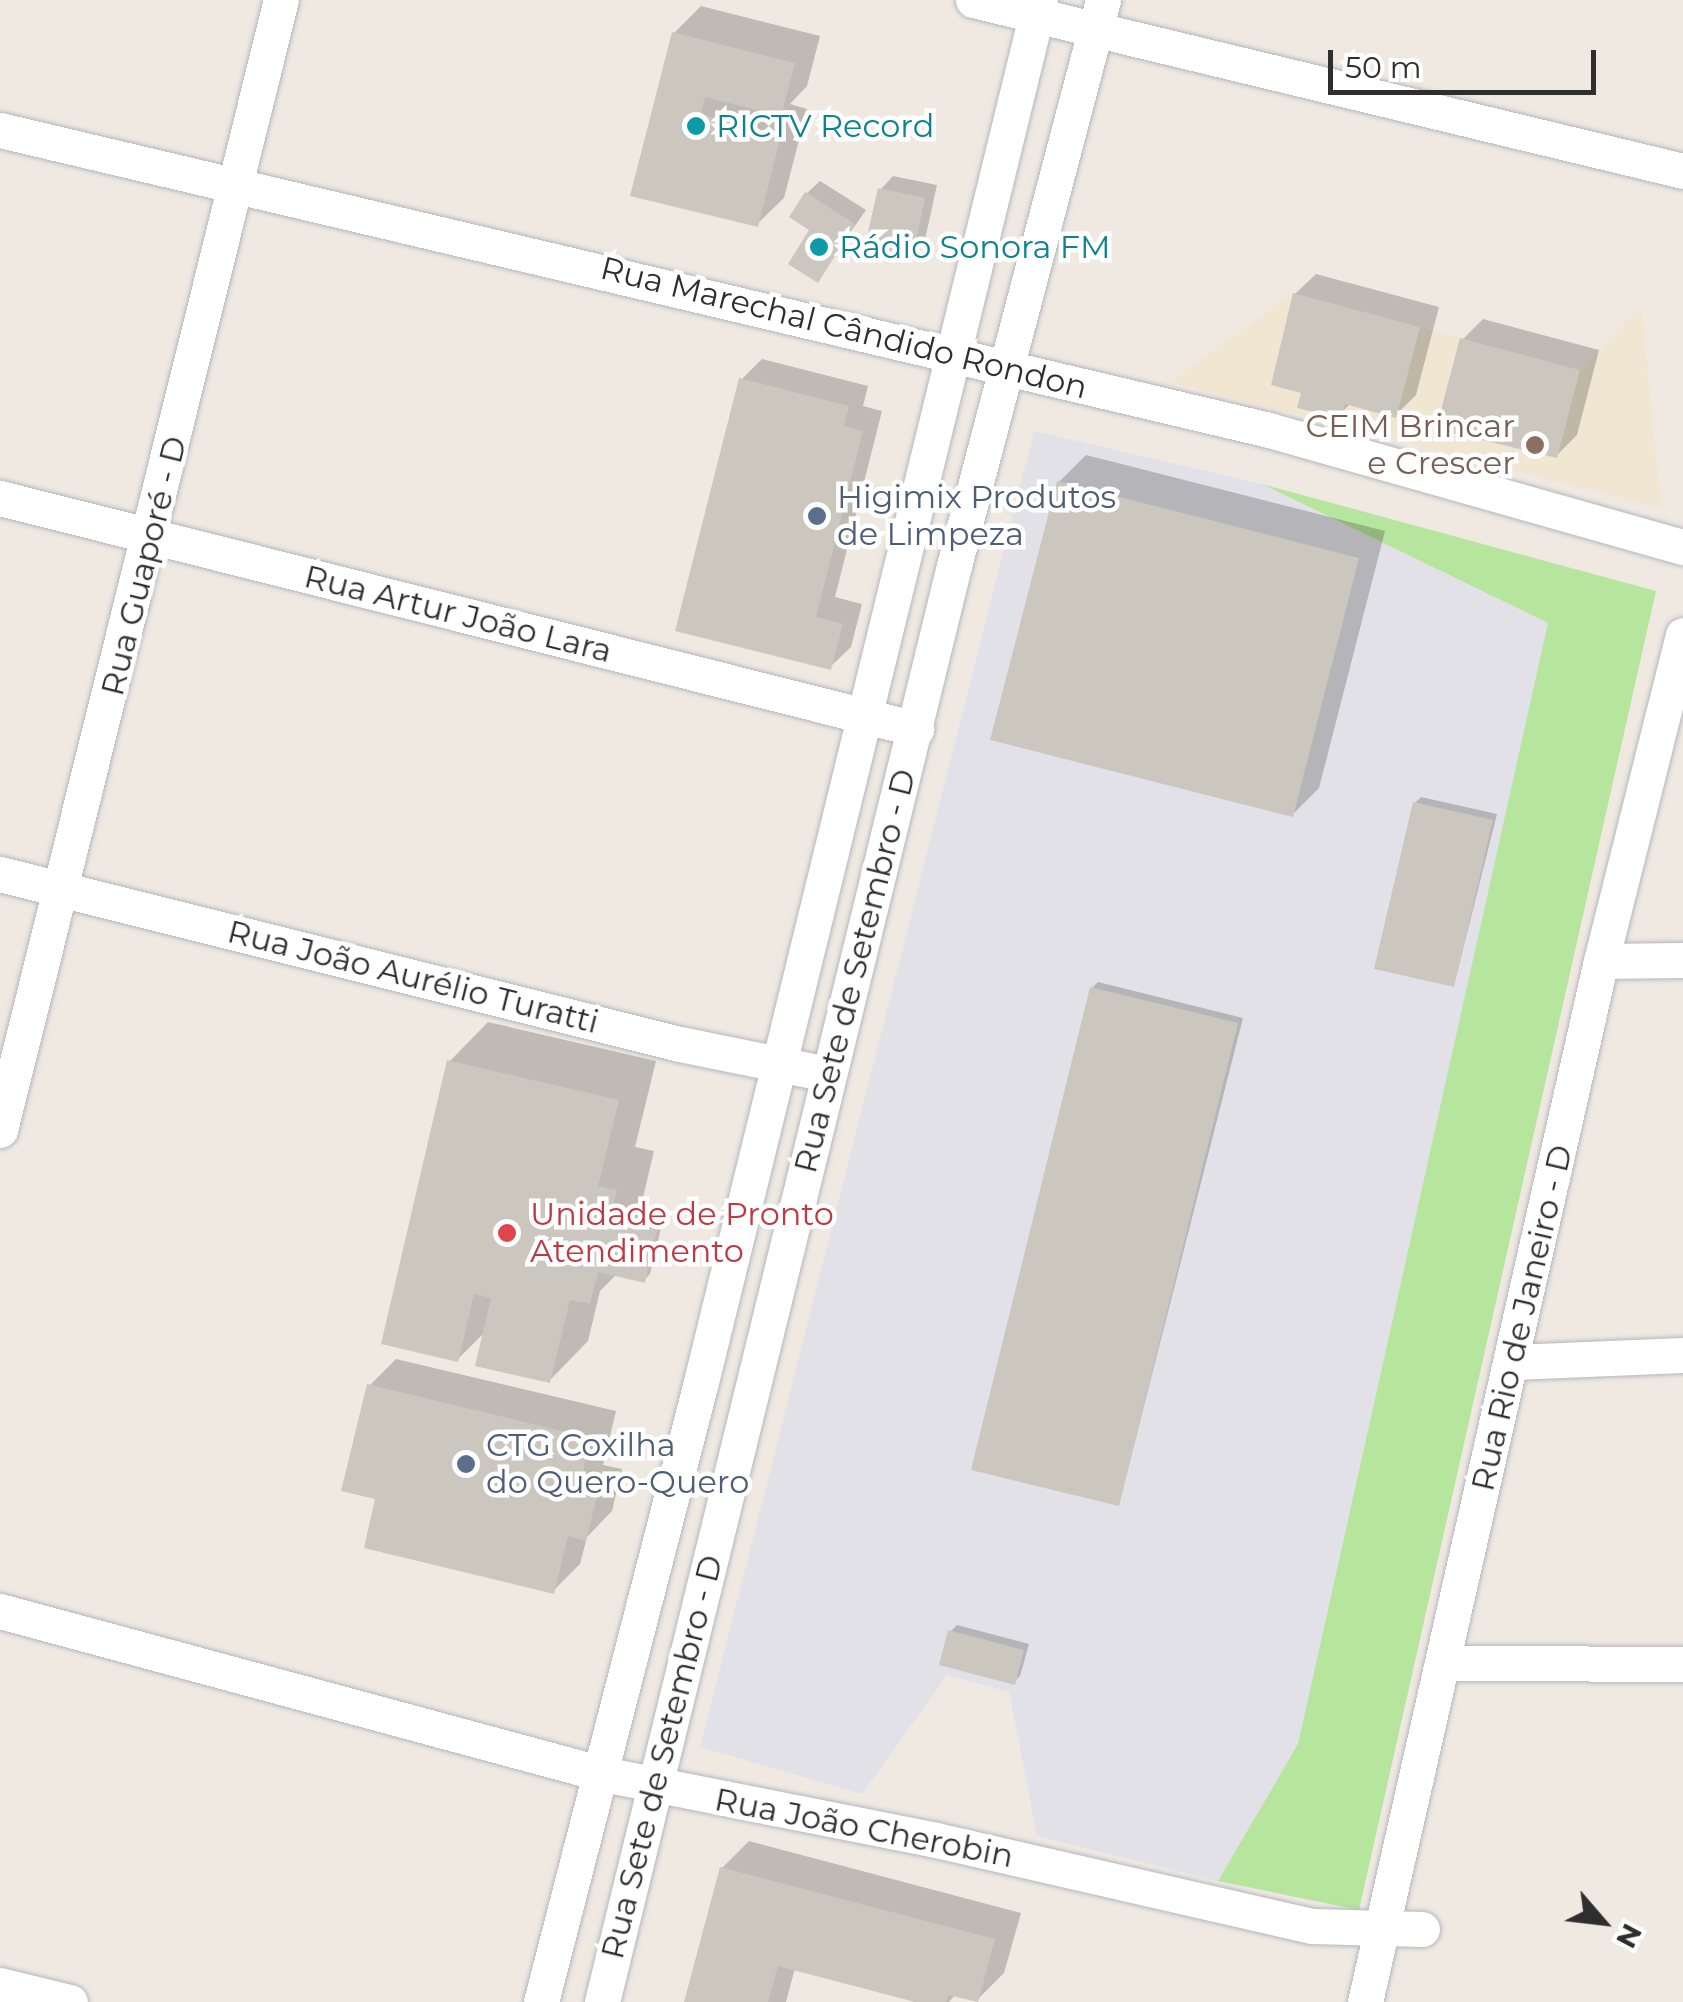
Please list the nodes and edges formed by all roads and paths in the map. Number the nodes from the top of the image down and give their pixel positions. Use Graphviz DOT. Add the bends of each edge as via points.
graph roads {
  1 [pos="280,0"];
  2 [pos="973,0"];
  3 [pos="1038,8"];
  4 [pos="1099,15"];
  5 [pos="0,130"];
  6 [pos="1683,171"];
  7 [pos="239,183"];
  8 [pos="954,354"];
  9 [pos="1006,369"];
  10 [pos="0,498"];
  11 [pos="152,536"];
  12 [pos="1683,547"];
  13 [pos="900,552"];
  14 [pos="954,566"];
  15 [pos="1683,635"];
  16 [pos="865,717"];
  17 [pos="916,729"];
  18 [pos="0,874"];
  19 [pos="62,889"];
  20 [pos="1683,960"];
  21 [pos="1600,961"];
  22 [pos="777,1064"];
  23 [pos="828,1074"];
  24 [pos="0,1130"];
  25 [pos="1683,1355"];
  26 [pos="1513,1362"];
  27 [pos="0,1610"];
  28 [pos="1444,1663"];
  29 [pos="1683,1664"];
  30 [pos="602,1774"];
  31 [pos="657,1787"];
  32 [pos="1384,1930"];
  33 [pos="1422,1930"];
  34 [pos="0,1984"];
  35 [pos="70,2002"];
  36 [pos="541,2002"];
  37 [pos="602,2002"];
  38 [pos="1365,2002"];
  1 -- 7 [label="street, Rua Guaporé - D"];
  2 -- 3 [label="street"];
  3 -- 4 [label="street"];
  3 -- 8 [label="street, Rua Sete de Setembro - D"];
  4 -- 6 [label="street"];
  4 -- 9 [label="street, Rua Sete de Setembro - D"];
  5 -- 7 [label="street, Rua Marechal Cândido Rondon"];
  7 -- 8 [label="street, Rua Marechal Cândido Rondon"];
  7 -- 11 [label="street, Rua Guaporé - D"];
  8 -- 9 [label="street, Rua Marechal Cândido Rondon"];
  8 -- 13 [label="street, Rua Sete de Setembro - D"];
  9 -- 12 [label="street, Rua Marechal Cândido Rondon" via="1268,430"];
  9 -- 14 [label="street, Rua Sete de Setembro - D"];
  10 -- 11 [label="street, Rua Artur João Lara"];
  11 -- 16 [label="street, Rua Artur João Lara"];
  11 -- 19 [label="street, Rua Guaporé - D"];
  13 -- 14 [label="street"];
  13 -- 16 [label="street, Rua Sete de Setembro - D"];
  14 -- 17 [label="street, Rua Sete de Setembro - D"];
  15 -- 21 [label="street, Rua Rio de Janeiro - D"];
  16 -- 17 [label="street, Rua Artur João Lara"];
  16 -- 22 [label="street, Rua Sete de Setembro - D"];
  17 -- 23 [label="street, Rua Sete de Setembro - D"];
  18 -- 19 [label="street, Rua João Aurélio Turatti"];
  19 -- 22 [label="street, Rua João Aurélio Turatti"];
  19 -- 24 [label="street, Rua Guaporé - D"];
  20 -- 21 [label="street"];
  21 -- 26 [label="street, Rua Rio de Janeiro - D"];
  22 -- 23 [label="street, Rua João Aurélio Turatti"];
  22 -- 30 [label="street, Rua Sete de Setembro - D"];
  23 -- 31 [label="street, Rua Sete de Setembro - D"];
  25 -- 26 [label="street"];
  26 -- 28 [label="street, Rua Rio de Janeiro - D"];
  27 -- 30 [label="street, Rua João Cherobin"];
  28 -- 29 [label="street"];
  28 -- 32 [label="street, Rua Rio de Janeiro - D"];
  30 -- 31 [label="street, Rua João Cherobin"];
  30 -- 36 [label="street, Rua Sete de Setembro - D"];
  31 -- 32 [label="street, Rua João Cherobin" via="936,1840 1312,1926"];
  31 -- 37 [label="street, Rua Sete de Setembro - D"];
  32 -- 33 [label="street, Rua João Cherobin"];
  32 -- 38 [label="street, Rua Rio de Janeiro - D"];
  34 -- 35 [label="street"];
}
